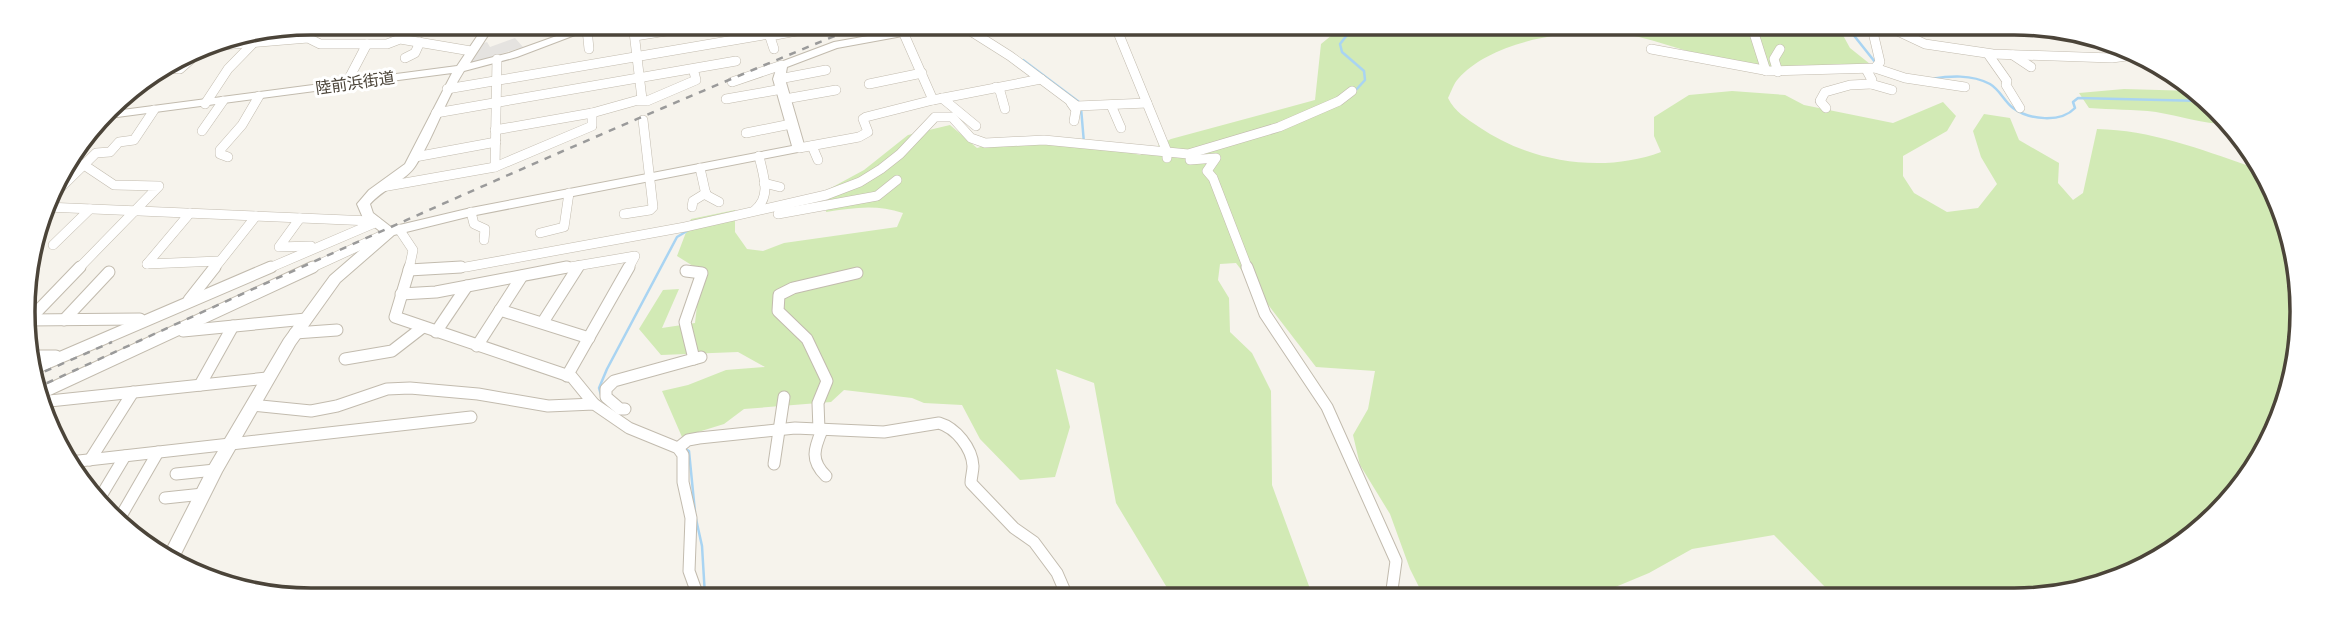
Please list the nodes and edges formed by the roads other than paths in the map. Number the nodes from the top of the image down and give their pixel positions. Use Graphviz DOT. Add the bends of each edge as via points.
graph roads {
  1 [pos="399,35"];
  2 [pos="483,35"];
  3 [pos="569,35"];
  4 [pos="588,35"];
  5 [pos="641,35"];
  6 [pos="740,35"];
  7 [pos="770,35"];
  8 [pos="873,35"];
  9 [pos="904,35"];
  10 [pos="976,35"];
  11 [pos="1119,35"];
  12 [pos="1755,35"];
  13 [pos="1874,35"];
  14 [pos="1906,35"];
  15 [pos="635,36"];
  16 [pos="396,39"];
  17 [pos="256,40"];
  18 [pos="259,40"];
  19 [pos="420,42"];
  20 [pos="367,44"];
  21 [pos="1651,48"];
  22 [pos="589,49"];
  23 [pos="774,49"];
  24 [pos="1780,49"];
  25 [pos="471,51"];
  26 [pos="1963,51"];
  27 [pos="1988,54"];
  28 [pos="2012,55"];
  29 [pos="638,56"];
  30 [pos="2121,57"];
  31 [pos="405,58"];
  32 [pos="497,59"];
  33 [pos="736,61"];
  34 [pos="1963,61"];
  35 [pos="782,65"];
  36 [pos="2031,68"];
  37 [pos="458,69"];
  38 [pos="1871,69"];
  39 [pos="826,70"];
  40 [pos="1766,71"];
  41 [pos="694,72"];
  42 [pos="1780,72"];
  43 [pos="922,73"];
  44 [pos="639,78"];
  45 [pos="1041,79"];
  46 [pos="495,81"];
  47 [pos="732,82"];
  48 [pos="346,84"];
  49 [pos="869,84"];
  50 [pos="1779,84"];
  51 [pos="1871,84"];
  52 [pos="1965,87"];
  53 [pos="996,88"];
  54 [pos="447,89"];
  55 [pos="782,89"];
  56 [pos="836,90"];
  57 [pos="1892,90"];
  58 [pos="1352,91"];
  59 [pos="259,96"];
  60 [pos="726,99"];
  61 [pos="938,99"];
  62 [pos="223,101"];
  63 [pos="638,101"];
  64 [pos="494,103"];
  65 [pos="1072,103"];
  66 [pos="1147,103"];
  67 [pos="205,104"];
  68 [pos="1111,105"];
  69 [pos="1083,107"];
  70 [pos="1826,108"];
  71 [pos="2020,108"];
  72 [pos="1005,109"];
  73 [pos="154,110"];
  74 [pos="436,113"];
  75 [pos="592,113"];
  76 [pos="118,114"];
  77 [pos="1085,117"];
  78 [pos="643,120"];
  79 [pos="1074,121"];
  80 [pos="791,124"];
  81 [pos="976,126"];
  82 [pos="1121,128"];
  83 [pos="495,130"];
  84 [pos="202,131"];
  85 [pos="746,133"];
  86 [pos="496,142"];
  87 [pos="799,151"];
  88 [pos="1167,154"];
  89 [pos="759,156"];
  90 [pos="228,157"];
  91 [pos="415,157"];
  92 [pos="818,160"];
  93 [pos="78,164"];
  94 [pos="85,165"];
  95 [pos="495,167"];
  96 [pos="700,167"];
  97 [pos="650,177"];
  98 [pos="897,180"];
  99 [pos="68,181"];
  100 [pos="764,183"];
  101 [pos="780,187"];
  102 [pos="379,188"];
  103 [pos="569,193"];
  104 [pos="706,193"];
  105 [pos="719,202"];
  106 [pos="692,206"];
  107 [pos="55,207"];
  108 [pos="90,209"];
  109 [pos="135,211"];
  110 [pos="471,212"];
  111 [pos="749,213"];
  112 [pos="190,214"];
  113 [pos="625,214"];
  114 [pos="256,216"];
  115 [pos="300,218"];
  116 [pos="377,222"];
  117 [pos="394,231"];
  118 [pos="540,233"];
  119 [pos="484,240"];
  120 [pos="53,245"];
  121 [pos="318,246"];
  122 [pos="219,261"];
  123 [pos="579,266"];
  124 [pos="409,270"];
  125 [pos="686,271"];
  126 [pos="109,272"];
  127 [pos="857,273"];
  128 [pos="522,276"];
  129 [pos="467,286"];
  130 [pos="401,294"];
  131 [pos="187,302"];
  132 [pos="500,310"];
  133 [pos="35,313"];
  134 [pos="146,319"];
  135 [pos="306,319"];
  136 [pos="64,320"];
  137 [pos="35,321"];
  138 [pos="543,323"];
  139 [pos="233,326"];
  140 [pos="423,327"];
  141 [pos="337,330"];
  142 [pos="173,332"];
  143 [pos="436,332"];
  144 [pos="295,333"];
  145 [pos="589,338"];
  146 [pos="477,346"];
  147 [pos="38,356"];
  148 [pos="63,356"];
  149 [pos="345,359"];
  150 [pos="40,366"];
  151 [pos="567,376"];
  152 [pos="267,378"];
  153 [pos="200,385"];
  154 [pos="47,391"];
  155 [pos="606,391"];
  156 [pos="133,392"];
  157 [pos="783,397"];
  158 [pos="590,400"];
  159 [pos="50,401"];
  160 [pos="252,405"];
  161 [pos="625,409"];
  162 [pos="471,417"];
  163 [pos="779,430"];
  164 [pos="821,430"];
  165 [pos="231,444"];
  166 [pos="680,446"];
  167 [pos="158,452"];
  168 [pos="125,456"];
  169 [pos="90,460"];
  170 [pos="79,461"];
  171 [pos="774,464"];
  172 [pos="215,470"];
  173 [pos="176,474"];
  174 [pos="826,475"];
  175 [pos="103,493"];
  176 [pos="203,494"];
  177 [pos="165,498"];
  178 [pos="123,513"];
  179 [pos="174,551"];
  180 [pos="695,588"];
  181 [pos="1064,588"];
  182 [pos="1392,588"];
  1 -- 16 [label="street"];
  2 -- 25 [label="street"];
  3 -- 32 [label="street, 陸前浜街道"];
  4 -- 22 [label="street"];
  5 -- 15 [label="street"];
  6 -- 29 [label="street"];
  7 -- 23 [label="street"];
  8 -- 35 [label="street"];
  9 -- 43 [label="street"];
  10 -- 45 [label="street"];
  11 -- 66 [label="street"];
  12 -- 40 [label="street"];
  13 -- 38 [label="street" via="1880,62"];
  14 -- 26 [label="street" via="1925,44"];
  15 -- 29 [label="street"];
  17 -- 67 [label="street" via="228,69"];
  18 -- 20 [label="street" via="308,38 320,44"];
  19 -- 20 [label="street" via="400,39"];
  19 -- 25 [label="street"];
  19 -- 31 [label="street" via="415,53"];
  20 -- 48 [label="street"];
  21 -- 40 [label="street"];
  24 -- 42 [label="street" via="1774,59"];
  25 -- 37 [label="street"];
  26 -- 27 [label="street"];
  26 -- 34 [label="street"];
  27 -- 28 [label="street"];
  27 -- 71 [label="street"];
  28 -- 30 [label="street"];
  28 -- 36 [label="street"];
  29 -- 44 [label="street"];
  29 -- 46 [label="street"];
  32 -- 37 [label="street, 陸前浜街道"];
  32 -- 46 [label="street"];
  33 -- 44 [label="street"];
  35 -- 47 [label="street"];
  35 -- 55 [label="street"];
  37 -- 48 [label="street, 陸前浜街道"];
  37 -- 54 [label="street"];
  38 -- 42 [label="street"];
  38 -- 51 [label="street"];
  38 -- 52 [label="street"];
  39 -- 55 [label="street"];
  40 -- 42 [label="street"];
  41 -- 63 [label="street" via="696,80"];
  42 -- 50 [label="street"];
  43 -- 49 [label="street"];
  43 -- 61 [label="street"];
  44 -- 63 [label="street" via="642,99"];
  44 -- 64 [label="street"];
  45 -- 53 [label="street"];
  45 -- 65 [label="street"];
  46 -- 54 [label="street"];
  46 -- 64 [label="street"];
  48 -- 59 [label="street, 陸前浜街道"];
  51 -- 57 [label="street"];
  51 -- 70 [label="street" via="1825,92 1820,101"];
  53 -- 61 [label="street"];
  53 -- 72 [label="street"];
  54 -- 74 [label="street"];
  55 -- 56 [label="street"];
  55 -- 60 [label="street"];
  55 -- 80 [label="street"];
  58 -- 88 [label="street" via="1339,102 1270,130 1198,152"];
  59 -- 62 [label="street, 陸前浜街道"];
  59 -- 90 [label="street" via="220,150"];
  61 -- 81 [label="street"];
  61 -- 87 [label="street" via="866,117 868,132 859,137"];
  62 -- 67 [label="street, 陸前浜街道"];
  62 -- 84 [label="street"];
  63 -- 75 [label="street"];
  64 -- 74 [label="street"];
  64 -- 83 [label="street"];
  65 -- 69 [label="street"];
  65 -- 79 [label="street"];
  66 -- 68 [label="street"];
  66 -- 88 [label="street"];
  67 -- 73 [label="street, 陸前浜街道"];
  68 -- 69 [label="street"];
  68 -- 82 [label="street"];
  69 -- 77 [label="street"];
  73 -- 76 [label="street, 陸前浜街道"];
  73 -- 94 [label="street" via="134,140 119,142 110,152 96,153"];
  74 -- 91 [label="street"];
  75 -- 83 [label="street"];
  75 -- 95 [label="street" via="592,126"];
  78 -- 97 [label="street"];
  80 -- 85 [label="street"];
  80 -- 87 [label="street"];
  83 -- 86 [label="street"];
  86 -- 91 [label="street"];
  86 -- 95 [label="street"];
  87 -- 89 [label="street"];
  87 -- 92 [label="street"];
  88 -- 111 [label="street" via="1044,140 985,143 971,138 956,119 943,116 929,120 900,153 854,186"];
  88 -- 182 [label="street" via="1173,160 1216,158 1207,171 1265,314 1327,407 1396,561"];
  89 -- 96 [label="street"];
  89 -- 100 [label="street"];
  91 -- 102 [label="street" via="403,173"];
  93 -- 94 [label="street"];
  94 -- 99 [label="street"];
  94 -- 109 [label="street" via="114,185 159,186"];
  95 -- 102 [label="street"];
  96 -- 97 [label="street"];
  96 -- 104 [label="street"];
  97 -- 103 [label="street"];
  97 -- 113 [label="street" via="653,207"];
  98 -- 111 [label="street" via="877,196 746,219"];
  100 -- 101 [label="street"];
  100 -- 111 [label="street" via="766,202"];
  102 -- 116 [label="street" via="363,204"];
  103 -- 110 [label="street"];
  103 -- 118 [label="street" via="564,228"];
  104 -- 105 [label="street"];
  104 -- 106 [label="street"];
  107 -- 108 [label="street"];
  108 -- 109 [label="street"];
  108 -- 120 [label="street"];
  109 -- 112 [label="street"];
  109 -- 133 [label="street"];
  110 -- 117 [label="street"];
  110 -- 119 [label="street" via="474,224 485,229"];
  111 -- 124 [label="street" via="466,267"];
  112 -- 114 [label="street"];
  112 -- 122 [label="street" via="146,264"];
  114 -- 115 [label="street"];
  114 -- 122 [label="street"];
  115 -- 116 [label="street"];
  115 -- 121 [label="street" via="279,247"];
  116 -- 117 [label="street"];
  116 -- 121 [label="street"];
  117 -- 124 [label="street" via="413,250"];
  117 -- 135 [label="street" via="335,279"];
  117 -- 142 [label="street"];
  121 -- 131 [label="street"];
  122 -- 131 [label="street"];
  123 -- 128 [label="street"];
  123 -- 138 [label="street"];
  123 -- 145 [label="street" via="635,256"];
  124 -- 130 [label="street"];
  125 -- 155 [label="street" via="702,272 685,322 698,358 625,377"];
  126 -- 136 [label="street"];
  127 -- 164 [label="street" via="779,295 778,311 807,339 827,381 818,403"];
  128 -- 129 [label="street"];
  128 -- 132 [label="street"];
  129 -- 130 [label="street"];
  129 -- 143 [label="street"];
  130 -- 140 [label="street" via="395,317"];
  131 -- 134 [label="street"];
  132 -- 138 [label="street"];
  132 -- 146 [label="street"];
  134 -- 136 [label="street"];
  134 -- 148 [label="street"];
  135 -- 139 [label="street"];
  135 -- 144 [label="street"];
  136 -- 137 [label="street"];
  138 -- 145 [label="street"];
  139 -- 142 [label="street"];
  139 -- 153 [label="street"];
  140 -- 143 [label="street"];
  140 -- 149 [label="street" via="392,351"];
  141 -- 144 [label="street"];
  142 -- 154 [label="street"];
  143 -- 146 [label="street"];
  144 -- 152 [label="street"];
  145 -- 151 [label="street"];
  146 -- 151 [label="street"];
  147 -- 148 [label="street"];
  148 -- 150 [label="street"];
  151 -- 158 [label="street"];
  152 -- 153 [label="street"];
  152 -- 160 [label="street"];
  153 -- 156 [label="street"];
  155 -- 158 [label="street"];
  155 -- 161 [label="street" via="610,401"];
  156 -- 159 [label="street"];
  156 -- 169 [label="street"];
  157 -- 163 [label="street"];
  158 -- 160 [label="street" via="548,406 410,387 387,389 312,411"];
  158 -- 166 [label="street" via="629,428"];
  160 -- 165 [label="street"];
  162 -- 165 [label="street"];
  163 -- 164 [label="street"];
  163 -- 166 [label="street" via="699,438"];
  163 -- 171 [label="street"];
  164 -- 174 [label="street" via="813,461"];
  164 -- 181 [label="street" via="872,433 949,425 970,453 971,483 1034,542"];
  165 -- 167 [label="street"];
  165 -- 172 [label="street"];
  166 -- 180 [label="street" via="691,518 689,571"];
  167 -- 168 [label="street"];
  167 -- 178 [label="street"];
  168 -- 169 [label="street"];
  168 -- 175 [label="street"];
  169 -- 170 [label="street"];
  172 -- 173 [label="street"];
  172 -- 176 [label="street"];
  176 -- 177 [label="street"];
  176 -- 179 [label="street"];
}
